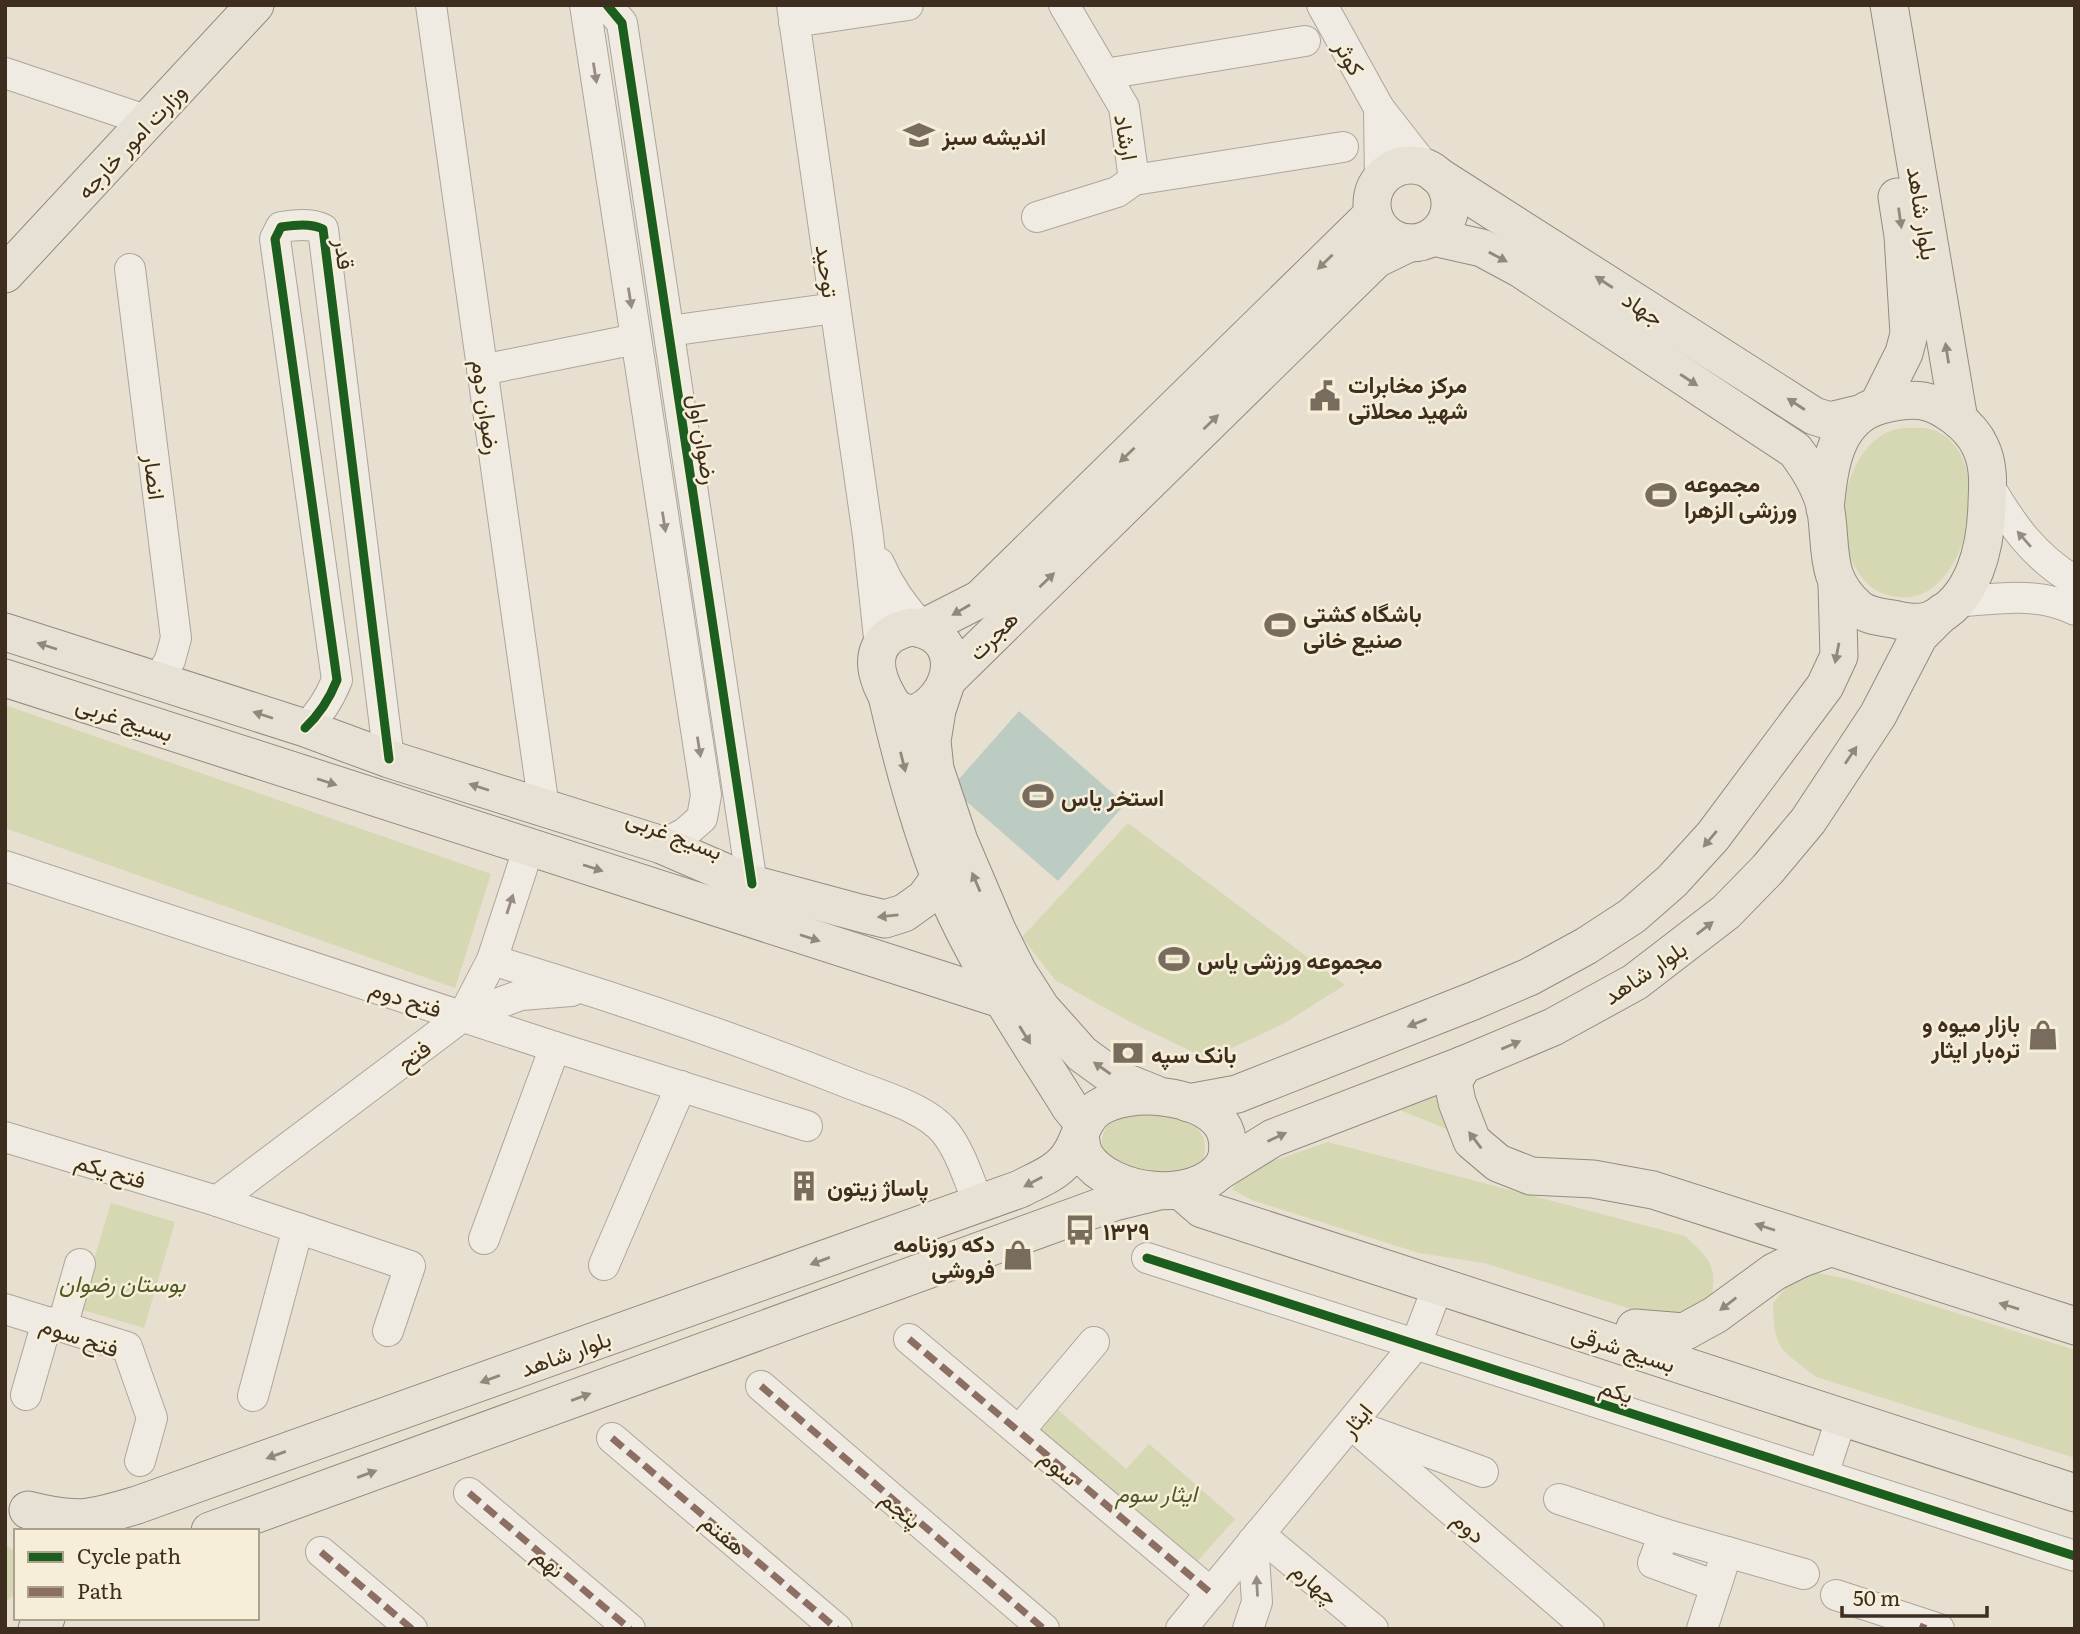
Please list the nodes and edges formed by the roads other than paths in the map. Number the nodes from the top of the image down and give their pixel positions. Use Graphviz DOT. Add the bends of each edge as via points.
graph roads {
  1 [pos="255,5"];
  2 [pos="431,5"];
  3 [pos="585,5"];
  4 [pos="607,5"];
  5 [pos="908,5"];
  6 [pos="1064,5"];
  7 [pos="1322,5"];
  8 [pos="1870,5"];
  9 [pos="1889,5"];
  10 [pos="793,14"];
  11 [pos="1305,41"];
  12 [pos="5,73"];
  13 [pos="1105,74"];
  14 [pos="1379,108"];
  15 [pos="148,121"];
  16 [pos="1343,147"];
  17 [pos="1430,171"];
  18 [pos="1134,180"];
  19 [pos="1377,198"];
  20 [pos="1037,216"];
  21 [pos="1421,240"];
  22 [pos="12,258"];
  23 [pos="130,269"];
  24 [pos="835,308"];
  25 [pos="669,331"];
  26 [pos="636,339"];
  27 [pos="482,370"];
  28 [pos="1868,410"];
  29 [pos="1959,420"];
  30 [pos="1988,485"];
  31 [pos="1825,509"];
  32 [pos="868,536"];
  33 [pos="2075,581"];
  34 [pos="1837,585"];
  35 [pos="1949,607"];
  36 [pos="2075,610"];
  37 [pos="923,628"];
  38 [pos="5,632"];
  39 [pos="880,647"];
  40 [pos="5,678"];
  41 [pos="947,680"];
  42 [pos="157,682"];
  43 [pos="887,696"];
  44 [pos="305,728"];
  45 [pos="389,759"];
  46 [pos="544,808"];
  47 [pos="662,845"];
  48 [pos="528,847"];
  49 [pos="5,866"];
  50 [pos="940,877"];
  51 [pos="752,884"];
  52 [pos="492,960"];
  53 [pos="588,990"];
  54 [pos="1004,1000"];
  55 [pos="463,1016"];
  56 [pos="555,1047"];
  57 [pos="1463,1065"];
  58 [pos="681,1086"];
  59 [pos="1176,1100"];
  60 [pos="807,1125"];
  61 [pos="1082,1130"];
  62 [pos="5,1137"];
  63 [pos="1190,1184"];
  64 [pos="217,1201"];
  65 [pos="979,1204"];
  66 [pos="298,1228"];
  67 [pos="484,1239"];
  68 [pos="1830,1248"];
  69 [pos="1147,1258"];
  70 [pos="80,1264"];
  71 [pos="604,1265"];
  72 [pos="1442,1278"];
  73 [pos="5,1310"];
  74 [pos="2066,1318"];
  75 [pos="54,1325"];
  76 [pos="1635,1328"];
  77 [pos="388,1331"];
  78 [pos="909,1339"];
  79 [pos="1094,1342"];
  80 [pos="1416,1344"];
  81 [pos="761,1386"];
  82 [pos="1775,1387"];
  83 [pos="26,1395"];
  84 [pos="253,1396"];
  85 [pos="1841,1419"];
  86 [pos="1351,1424"];
  87 [pos="1019,1431"];
  88 [pos="612,1438"];
  89 [pos="140,1461"];
  90 [pos="2075,1471"];
  91 [pos="1483,1472"];
  92 [pos="1823,1475"];
  93 [pos="469,1493"];
  94 [pos="2075,1493"];
  95 [pos="1559,1499"];
  96 [pos="27,1513"];
  97 [pos="216,1529"];
  98 [pos="1664,1534"];
  99 [pos="1256,1538"];
  100 [pos="321,1552"];
  101 [pos="1727,1552"];
  102 [pos="2075,1556"];
  103 [pos="1804,1574"];
  104 [pos="1716,1586"];
  105 [pos="1211,1593"];
  106 [pos="1836,1595"];
  107 [pos="1928,1627"];
  108 [pos="412,1629"];
  109 [pos="631,1629"];
  110 [pos="837,1629"];
  111 [pos="1044,1629"];
  112 [pos="1181,1629"];
  113 [pos="1248,1629"];
  114 [pos="1373,1629"];
  115 [pos="1590,1629"];
  116 [pos="1702,1629"];
  1 -- 15 [label="main road, وزارت امور خارجه"];
  2 -- 27 [label="street, رضوان دوم"];
  3 -- 26 [label="street, one-way"];
  4 -- 25 [label="street, رضوان اول" via="622,23"];
  5 -- 10 [label="street"];
  6 -- 13 [label="street, ارشاد"];
  7 -- 14 [label="street, کوثر"];
  8 -- 28 [label="main road, بلوار شاهد, one-way" via="1903,236 1909,334 1904,353"];
  29 -- 9 [label="main road, بلوار شاهد, one-way"];
  10 -- 24 [label="street, توحید"];
  11 -- 13 [label="street"];
  12 -- 15 [label="street"];
  13 -- 18 [label="street, ارشاد" via="1124,107"];
  14 -- 17 [label="street, کوثر"];
  14 -- 19 [label="street, کوثر"];
  15 -- 22 [label="main road, وزارت امور خارجه"];
  16 -- 18 [label="street"];
  17 -- 19 [label="main road" via="1412,165 1400,167 1389,173"];
  17 -- 21 [label="main road" via="1444,183 1450,206 1442,229"];
  28 -- 17 [label="main road, جهاد, one-way" via="1830,421 1814,416"];
  18 -- 20 [label="street, ارشاد" via="1117,192"];
  19 -- 21 [label="main road" via="1378,225 1387,234 1397,241"];
  19 -- 37 [label="main road, هجرت, one-way" via="980,599"];
  21 -- 31 [label="main road, جهاد, one-way" via="1482,248 1521,269 1795,450 1808,467"];
  41 -- 21 [label="main road, هجرت, one-way" via="1376,258"];
  23 -- 42 [label="street, انصار" via="177,638"];
  24 -- 25 [label="street"];
  24 -- 32 [label="street, توحید"];
  25 -- 51 [label="street, رضوان اول"];
  26 -- 27 [label="street"];
  26 -- 47 [label="street, one-way" via="706,795 702,818"];
  27 -- 46 [label="street, رضوان دوم"];
  28 -- 29 [label="main road" via="1900,401 1923,401"];
  28 -- 31 [label="main road" via="1838,442"];
  29 -- 30 [label="main road" via="1979,443"];
  33 -- 30 [label="street, one-way" via="2023,539"];
  30 -- 35 [label="main road" via="1981,557"];
  31 -- 34 [label="main road"];
  32 -- 37 [label="street" via="887,584"];
  32 -- 39 [label="street"];
  34 -- 35 [label="main road" via="1860,609 1875,616 1927,621"];
  34 -- 59 [label="main road, one-way" via="1839,656 1825,686 1713,836 1632,916 1529,977 1484,996 1237,1094"];
  35 -- 36 [label="street" via="2023,597"];
  57 -- 35 [label="main road, بلوار شاهد, one-way" via="1553,1027 1635,982 1726,912 1808,821 1878,715 1919,636"];
  37 -- 39 [label="main road" via="898,630"];
  37 -- 41 [label="main road" via="944,643 950,667"];
  42 -- 38 [label="main road, بسیج غربی, one-way"];
  39 -- 43 [label="main road" via="876,670"];
  40 -- 48 [label="main road, بسیج غربی, one-way"];
  41 -- 43 [label="main road" via="935,702 912,715 897,709"];
  59 -- 41 [label="main road, هجرت, one-way" via="1115,1078 1082,1055 1041,1008 1018,972 959,841 935,769 933,725"];
  44 -- 42 [label="main road, بسیج غربی, one-way"];
  43 -- 50 [label="main road, one-way" via="911,793"];
  44 -- 45 [label="main road, بسیج غربی"];
  44 -- 45 [label="street, قدر" via="320,714 337,680 275,239 281,227 298,225 324,229"];
  46 -- 45 [label="main road, بسیج غربی, one-way"];
  46 -- 47 [label="main road, بسیج غربی"];
  46 -- 48 [label="main road"];
  47 -- 51 [label="main road, بسیج غربی"];
  52 -- 48 [label="street, فتح, one-way"];
  48 -- 54 [label="main road, بسیج غربی, one-way"];
  49 -- 55 [label="street, فتح دوم"];
  50 -- 51 [label="main road, بسیج غربی, one-way" via="925,898 904,913 885,919"];
  50 -- 54 [label="main road"];
  52 -- 53 [label="street"];
  52 -- 55 [label="street, فتح"];
  53 -- 55 [label="street" via="521,995"];
  53 -- 65 [label="street" via="769,1051 921,1112 945,1131"];
  54 -- 61 [label="main road, one-way"];
  55 -- 56 [label="street, فتح دوم"];
  55 -- 64 [label="street, فتح"];
  56 -- 58 [label="street, فتح دوم"];
  56 -- 67 [label="street"];
  63 -- 57 [label="main road, بلوار شاهد, one-way" via="1273,1138"];
  68 -- 57 [label="main road, one-way" via="1653,1190 1593,1179 1531,1176 1499,1163 1472,1141 1457,1102 1453,1082"];
  58 -- 60 [label="street, فتح دوم"];
  58 -- 71 [label="street"];
  59 -- 61 [label="main road" via="1133,1097 1114,1101 1088,1116"];
  59 -- 63 [label="main road" via="1215,1117 1227,1140 1226,1162"];
  61 -- 63 [label="main road" via="1084,1155 1116,1181"];
  61 -- 65 [label="main road, بلوار شاهد, one-way" via="1059,1168"];
  62 -- 64 [label="street, فتح یکم"];
  63 -- 72 [label="main road, بسیج شرقی"];
  97 -- 63 [label="main road, بلوار شاهد, one-way" via="1114,1202"];
  64 -- 66 [label="street, فتح یکم"];
  65 -- 96 [label="main road, بلوار شاهد, one-way" via="137,1505 79,1519"];
  66 -- 77 [label="street, فتح یکم" via="410,1266"];
  66 -- 84 [label="street"];
  74 -- 68 [label="main road, one-way"];
  68 -- 76 [label="main road, one-way" via="1774,1272 1684,1332"];
  69 -- 80 [label="street, یکم"];
  70 -- 75 [label="street"];
  72 -- 76 [label="main road, بسیج شرقی"];
  72 -- 80 [label="street, ایثار"];
  72 -- 82 [label="main road, بسیج شرقی"];
  73 -- 75 [label="street, فتح سوم"];
  75 -- 83 [label="street"];
  75 -- 89 [label="street, فتح سوم" via="127,1347 152,1418"];
  76 -- 82 [label="main road, بسیج شرقی"];
  78 -- 87 [label="street, سوم"];
  79 -- 87 [label="street"];
  80 -- 86 [label="street, ایثار"];
  80 -- 92 [label="street, یکم"];
  81 -- 111 [label="street, پنجم"];
  82 -- 85 [label="main road, بسیج شرقی"];
  82 -- 90 [label="main road, بسیج شرقی"];
  85 -- 92 [label="street"];
  85 -- 94 [label="main road, بسیج شرقی"];
  86 -- 91 [label="street"];
  86 -- 99 [label="street, ایثار"];
  86 -- 115 [label="street, دوم"];
  87 -- 105 [label="street, سوم"];
  88 -- 110 [label="street, هفتم"];
  92 -- 102 [label="street, یکم"];
  93 -- 109 [label="street, نهم"];
  95 -- 98 [label="street"];
  98 -- 101 [label="street"];
  98 -- 104 [label="street" via="1653,1563"];
  99 -- 105 [label="street, ایثار"];
  113 -- 99 [label="street, one-way" via="1257,1602"];
  99 -- 114 [label="street, چهارم"];
  100 -- 108 [label="street"];
  101 -- 103 [label="street"];
  101 -- 104 [label="street"];
  104 -- 116 [label="street"];
  105 -- 112 [label="street, ایثار"];
  106 -- 107 [label="street"];
}
